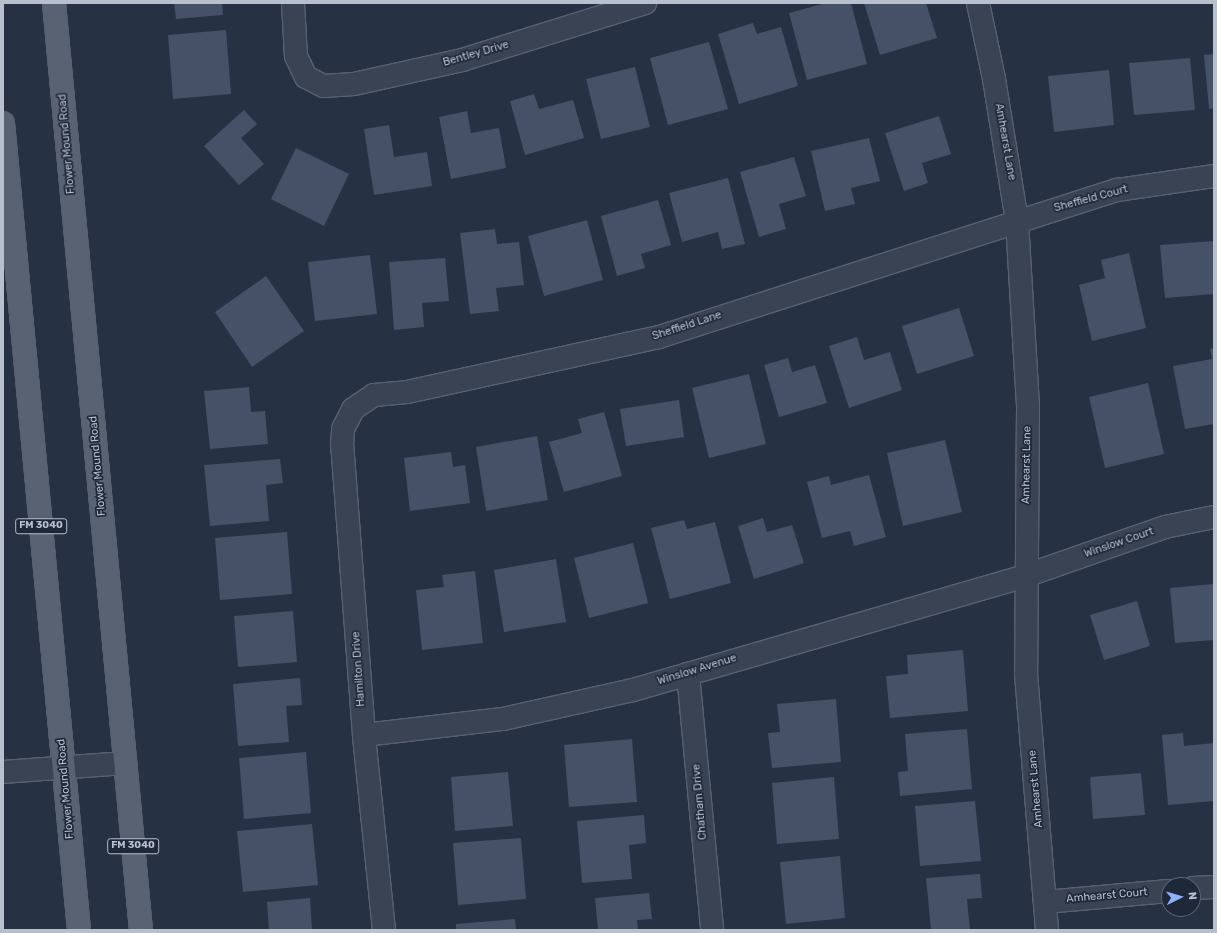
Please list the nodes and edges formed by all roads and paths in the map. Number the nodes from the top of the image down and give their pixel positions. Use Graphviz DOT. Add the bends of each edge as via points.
graph roads {
  1 [pos="54,3"];
  2 [pos="293,3"];
  3 [pos="645,3"];
  4 [pos="978,3"];
  5 [pos="3,123"];
  6 [pos="1214,176"];
  7 [pos="1017,221"];
  8 [pos="353,409"];
  9 [pos="1214,517"];
  10 [pos="1025,576"];
  11 [pos="688,674"];
  12 [pos="364,735"];
  13 [pos="125,763"];
  14 [pos="64,768"];
  15 [pos="3,772"];
  16 [pos="1214,887"];
  17 [pos="1201,888"];
  18 [pos="1161,892"];
  19 [pos="1045,902"];
  20 [pos="79,930"];
  21 [pos="141,930"];
  22 [pos="384,930"];
  23 [pos="712,930"];
  24 [pos="1047,930"];
  1 -- 13 [label="main road, Flower Mound Road / FM 3040"];
  2 -- 3 [label="street, Bentley Drive" via="296,56 306,77 324,86 362,82 462,60"];
  4 -- 7 [label="street, Amhearst Lane" via="994,79"];
  5 -- 14 [label="main road, Flower Mound Road / FM 3040"];
  6 -- 7 [label="street, Sheffield Court" via="1117,190"];
  7 -- 8 [label="street, Sheffield Lane" via="658,336 407,392 374,395"];
  7 -- 10 [label="street, Amhearst Lane" via="1028,406"];
  8 -- 12 [label="street, Hamilton Drive" via="343,429 342,445"];
  9 -- 10 [label="street, Winslow Court" via="1165,527"];
  10 -- 11 [label="street, Winslow Avenue"];
  10 -- 19 [label="street, Amhearst Lane" via="1026,674"];
  11 -- 12 [label="street, Winslow Avenue" via="633,690 503,719"];
  11 -- 23 [label="street, Chatham Drive"];
  12 -- 22 [label="street, Hamilton Drive"];
  13 -- 14 [label="street"];
  13 -- 21 [label="main road, Flower Mound Road / FM 3040"];
  14 -- 15 [label="street"];
  14 -- 20 [label="main road, Flower Mound Road / FM 3040"];
  16 -- 17 [label="street"];
  18 -- 19 [label="street, Amhearst Court"];
  19 -- 24 [label="street, Amhearst Lane"];
}
